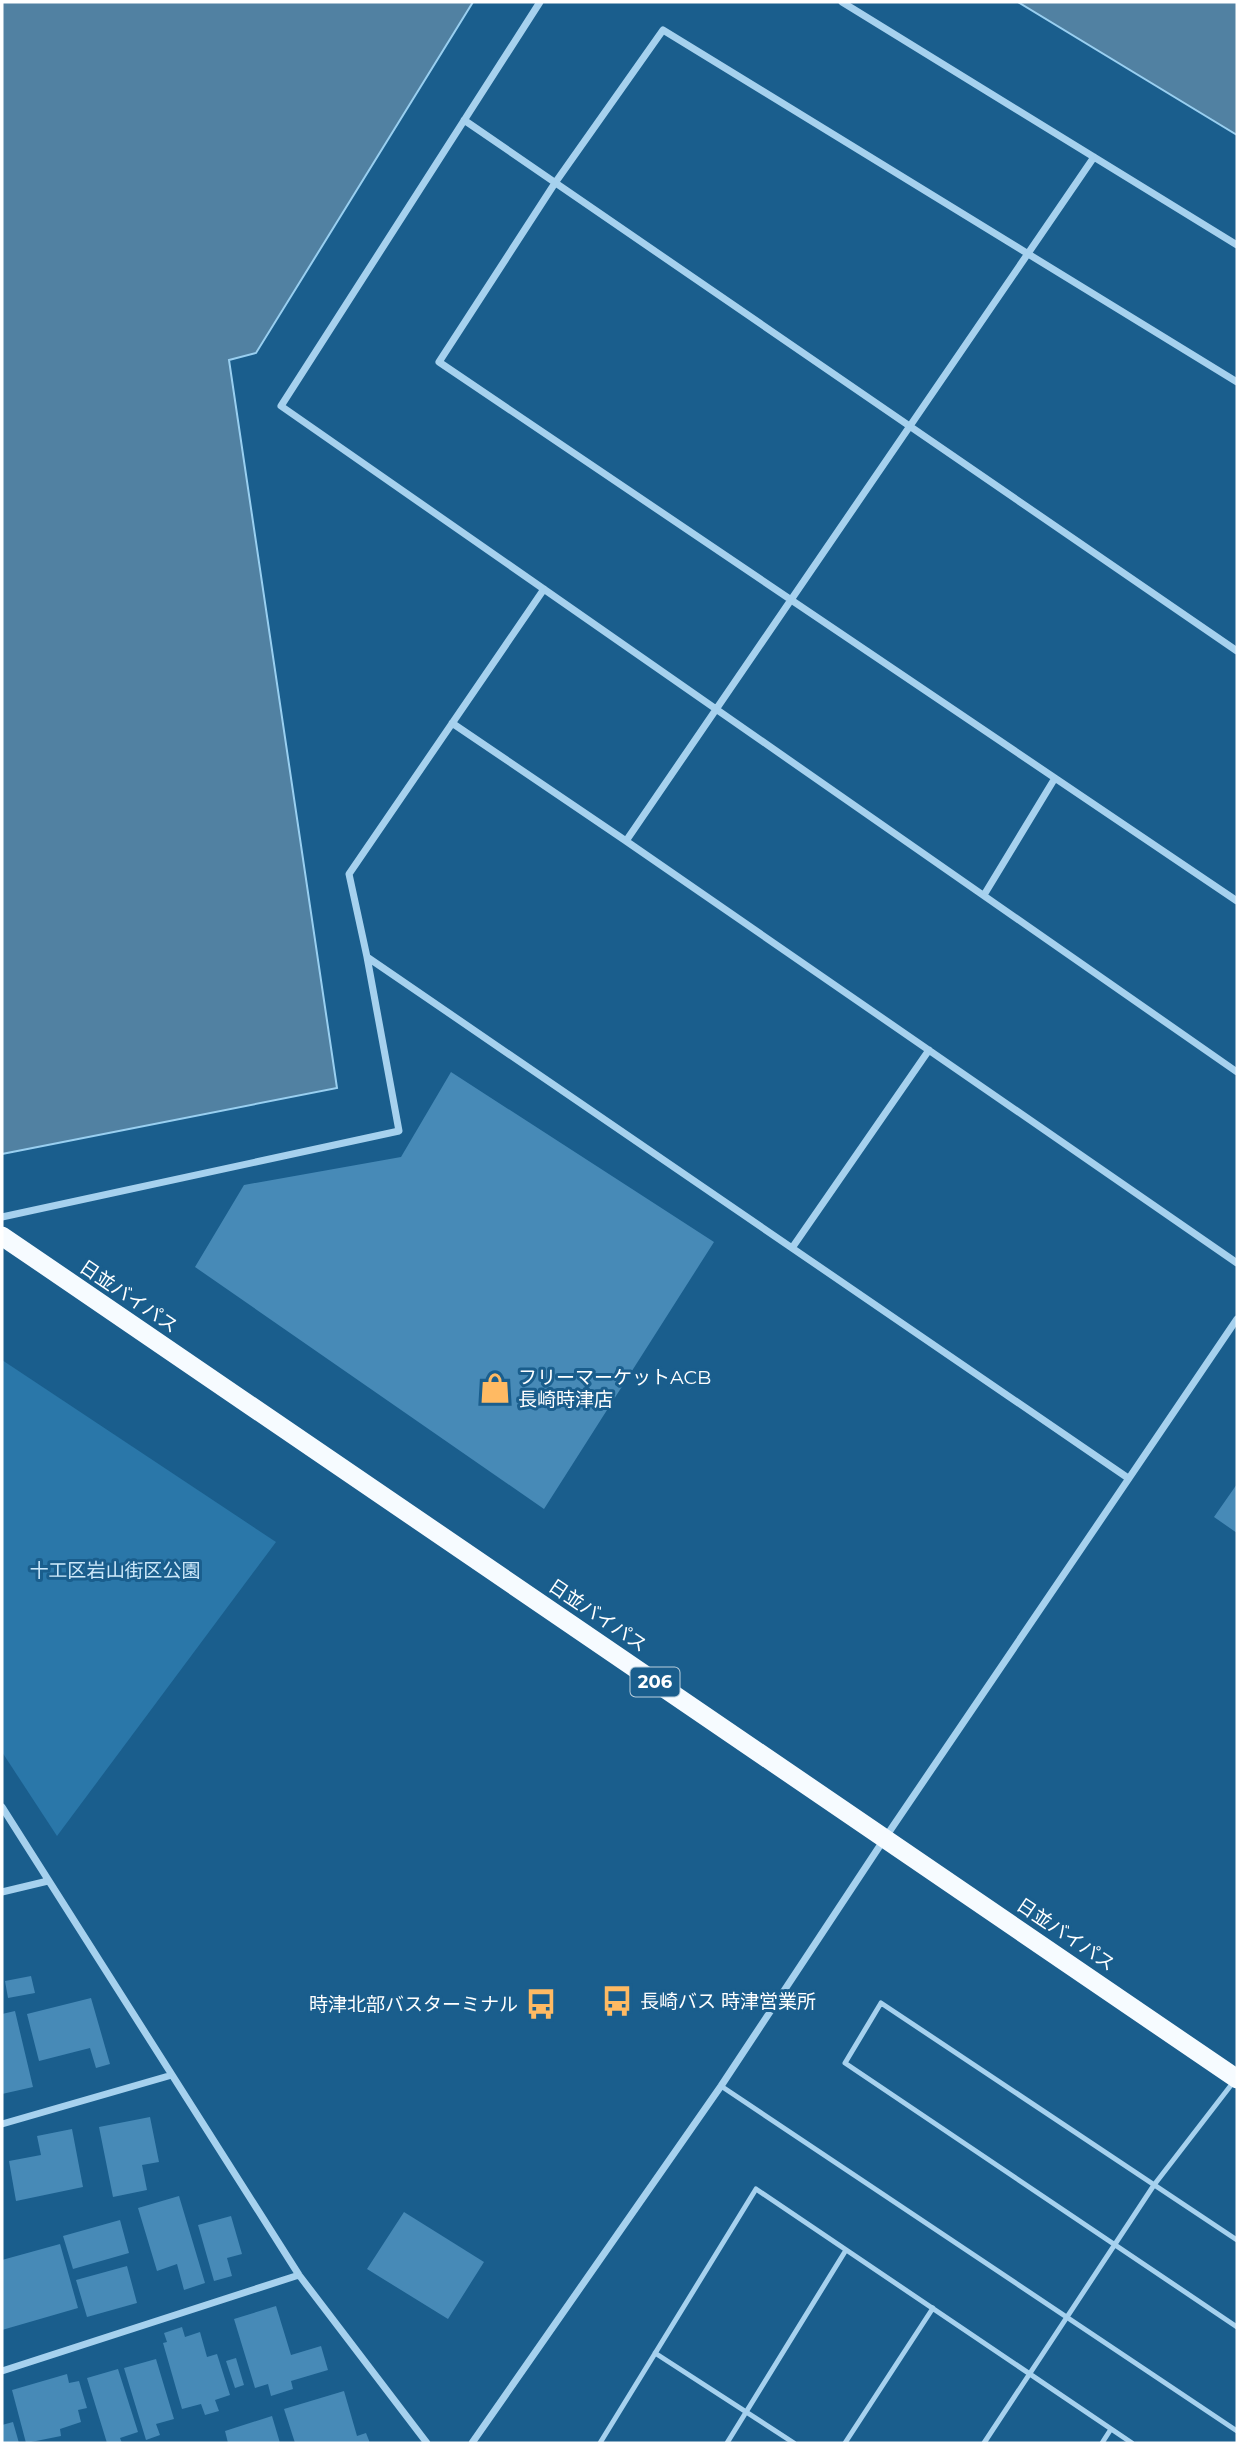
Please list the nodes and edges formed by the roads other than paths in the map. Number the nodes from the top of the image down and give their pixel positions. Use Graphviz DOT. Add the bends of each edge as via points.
graph roads {
  1 [pos="540,2"];
  2 [pos="842,2"];
  3 [pos="464,120"];
  4 [pos="1094,157"];
  5 [pos="555,183"];
  6 [pos="1237,246"];
  7 [pos="1028,254"];
  8 [pos="1237,382"];
  9 [pos="910,426"];
  10 [pos="544,589"];
  11 [pos="791,600"];
  12 [pos="1237,652"];
  13 [pos="716,709"];
  14 [pos="452,723"];
  15 [pos="1055,778"];
  16 [pos="626,841"];
  17 [pos="984,895"];
  18 [pos="1237,901"];
  19 [pos="367,957"];
  20 [pos="929,1050"];
  21 [pos="1237,1072"];
  22 [pos="2,1217"];
  23 [pos="2,1236"];
  24 [pos="792,1248"];
  25 [pos="1237,1263"];
  26 [pos="1237,1318"];
  27 [pos="1128,1478"];
  28 [pos="2,1807"];
  29 [pos="885,1838"];
  30 [pos="48,1881"];
  31 [pos="2,1892"];
  32 [pos="172,2074"];
  33 [pos="1237,2079"];
  34 [pos="721,2086"];
  35 [pos="2,2124"];
  36 [pos="1154,2185"];
  37 [pos="1237,2240"];
  38 [pos="1114,2244"];
  39 [pos="846,2250"];
  40 [pos="299,2275"];
  41 [pos="933,2308"];
  42 [pos="1067,2317"];
  43 [pos="1237,2327"];
  44 [pos="655,2353"];
  45 [pos="2,2371"];
  46 [pos="746,2412"];
  47 [pos="1111,2429"];
  48 [pos="1237,2431"];
  49 [pos="427,2443"];
  50 [pos="472,2443"];
  51 [pos="600,2443"];
  52 [pos="727,2443"];
  53 [pos="794,2443"];
  54 [pos="845,2443"];
  55 [pos="984,2443"];
  56 [pos="1102,2443"];
  57 [pos="1132,2443"];
  1 -- 3 [label="street"];
  2 -- 4 [label="street"];
  3 -- 5 [label="street"];
  3 -- 10 [label="street" via="281,406"];
  4 -- 6 [label="street"];
  4 -- 7 [label="street"];
  5 -- 7 [label="street" via="663,30"];
  5 -- 9 [label="street"];
  5 -- 11 [label="street" via="439,362"];
  7 -- 8 [label="street"];
  7 -- 9 [label="street"];
  9 -- 11 [label="street"];
  9 -- 12 [label="street"];
  10 -- 13 [label="street"];
  10 -- 14 [label="street"];
  11 -- 13 [label="street"];
  11 -- 15 [label="street"];
  13 -- 16 [label="street"];
  13 -- 17 [label="street"];
  14 -- 16 [label="street"];
  14 -- 19 [label="street" via="349,874"];
  15 -- 17 [label="street"];
  15 -- 18 [label="street"];
  16 -- 20 [label="street"];
  17 -- 21 [label="street"];
  19 -- 22 [label="street" via="399,1131"];
  19 -- 24 [label="street"];
  20 -- 24 [label="street"];
  20 -- 25 [label="street"];
  23 -- 29 [label="highway, 日並バイパス / 206"];
  24 -- 27 [label="street"];
  26 -- 27 [label="street"];
  27 -- 29 [label="street"];
  28 -- 30 [label="street"];
  29 -- 33 [label="highway, 日並バイパス / 206"];
  29 -- 34 [label="street"];
  30 -- 31 [label="street"];
  30 -- 32 [label="street"];
  32 -- 35 [label="street"];
  32 -- 40 [label="street"];
  33 -- 36 [label="lane"];
  34 -- 42 [label="lane"];
  34 -- 50 [label="street"];
  36 -- 37 [label="lane"];
  36 -- 38 [label="lane"];
  36 -- 38 [label="lane" via="881,2003 845,2063"];
  38 -- 42 [label="lane"];
  38 -- 43 [label="lane"];
  39 -- 41 [label="lane"];
  39 -- 44 [label="lane" via="756,2189"];
  39 -- 46 [label="lane"];
  40 -- 45 [label="street"];
  40 -- 49 [label="street"];
  41 -- 47 [label="lane"];
  41 -- 54 [label="lane"];
  42 -- 48 [label="lane"];
  42 -- 55 [label="lane"];
  44 -- 46 [label="lane"];
  44 -- 51 [label="lane"];
  46 -- 52 [label="lane"];
  46 -- 53 [label="lane"];
  47 -- 56 [label="lane"];
  47 -- 57 [label="lane"];
}
